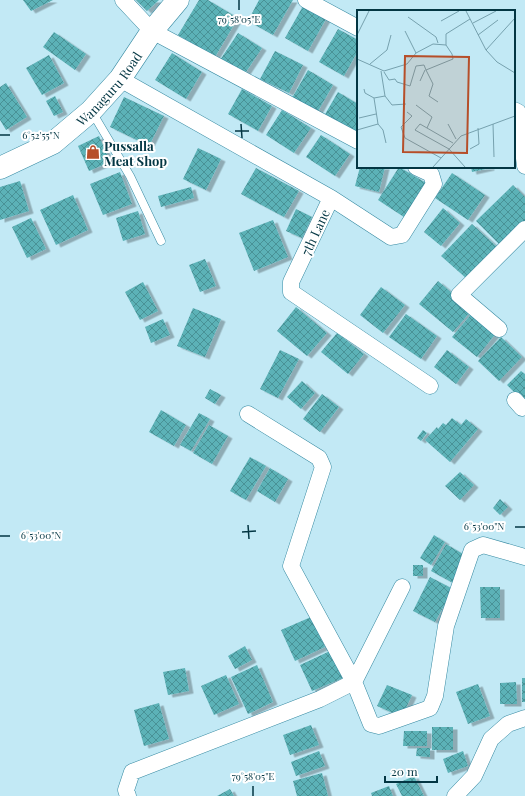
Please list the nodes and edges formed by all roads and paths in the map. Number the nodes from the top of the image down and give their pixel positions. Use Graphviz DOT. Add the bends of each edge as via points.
graph roads {
  1 [pos="123,0"];
  2 [pos="178,0"];
  3 [pos="306,0"];
  4 [pos="357,27"];
  5 [pos="152,31"];
  6 [pos="120,79"];
  7 [pos="515,110"];
  8 [pos="91,111"];
  9 [pos="357,140"];
  10 [pos="525,166"];
  11 [pos="0,168"];
  12 [pos="418,168"];
  13 [pos="331,198"];
  14 [pos="525,229"];
  15 [pos="161,241"];
  16 [pos="500,329"];
  17 [pos="430,386"];
  18 [pos="248,414"];
  19 [pos="525,557"];
  20 [pos="402,587"];
  21 [pos="354,682"];
  22 [pos="525,718"];
  23 [pos="128,796"];
  24 [pos="455,796"];
  1 -- 5 [label="street"];
  2 -- 5 [label="street, Wanaguru Road"];
  3 -- 4 [label="street"];
  5 -- 6 [label="street, Wanaguru Road"];
  5 -- 9 [label="street"];
  6 -- 8 [label="street, Wanaguru Road"];
  6 -- 13 [label="street, 7th Lane"];
  7 -- 10 [label="street" via="518,112"];
  8 -- 11 [label="street, Wanaguru Road" via="53,143"];
  8 -- 15 [label="lane" via="130,176"];
  12 -- 13 [label="street" via="431,174 434,184 402,235 391,237"];
  13 -- 17 [label="street, 7th Lane" via="291,282 291,292"];
  14 -- 16 [label="street" via="459,295"];
  18 -- 21 [label="street" via="319,458 323,467 291,566"];
  19 -- 21 [label="street" via="483,545 472,550 446,626 435,696 430,708 379,726 371,724"];
  20 -- 21 [label="street"];
  21 -- 23 [label="street" via="320,699 132,772 126,790"];
  22 -- 24 [label="street" via="508,724 491,739 474,776"];
}
